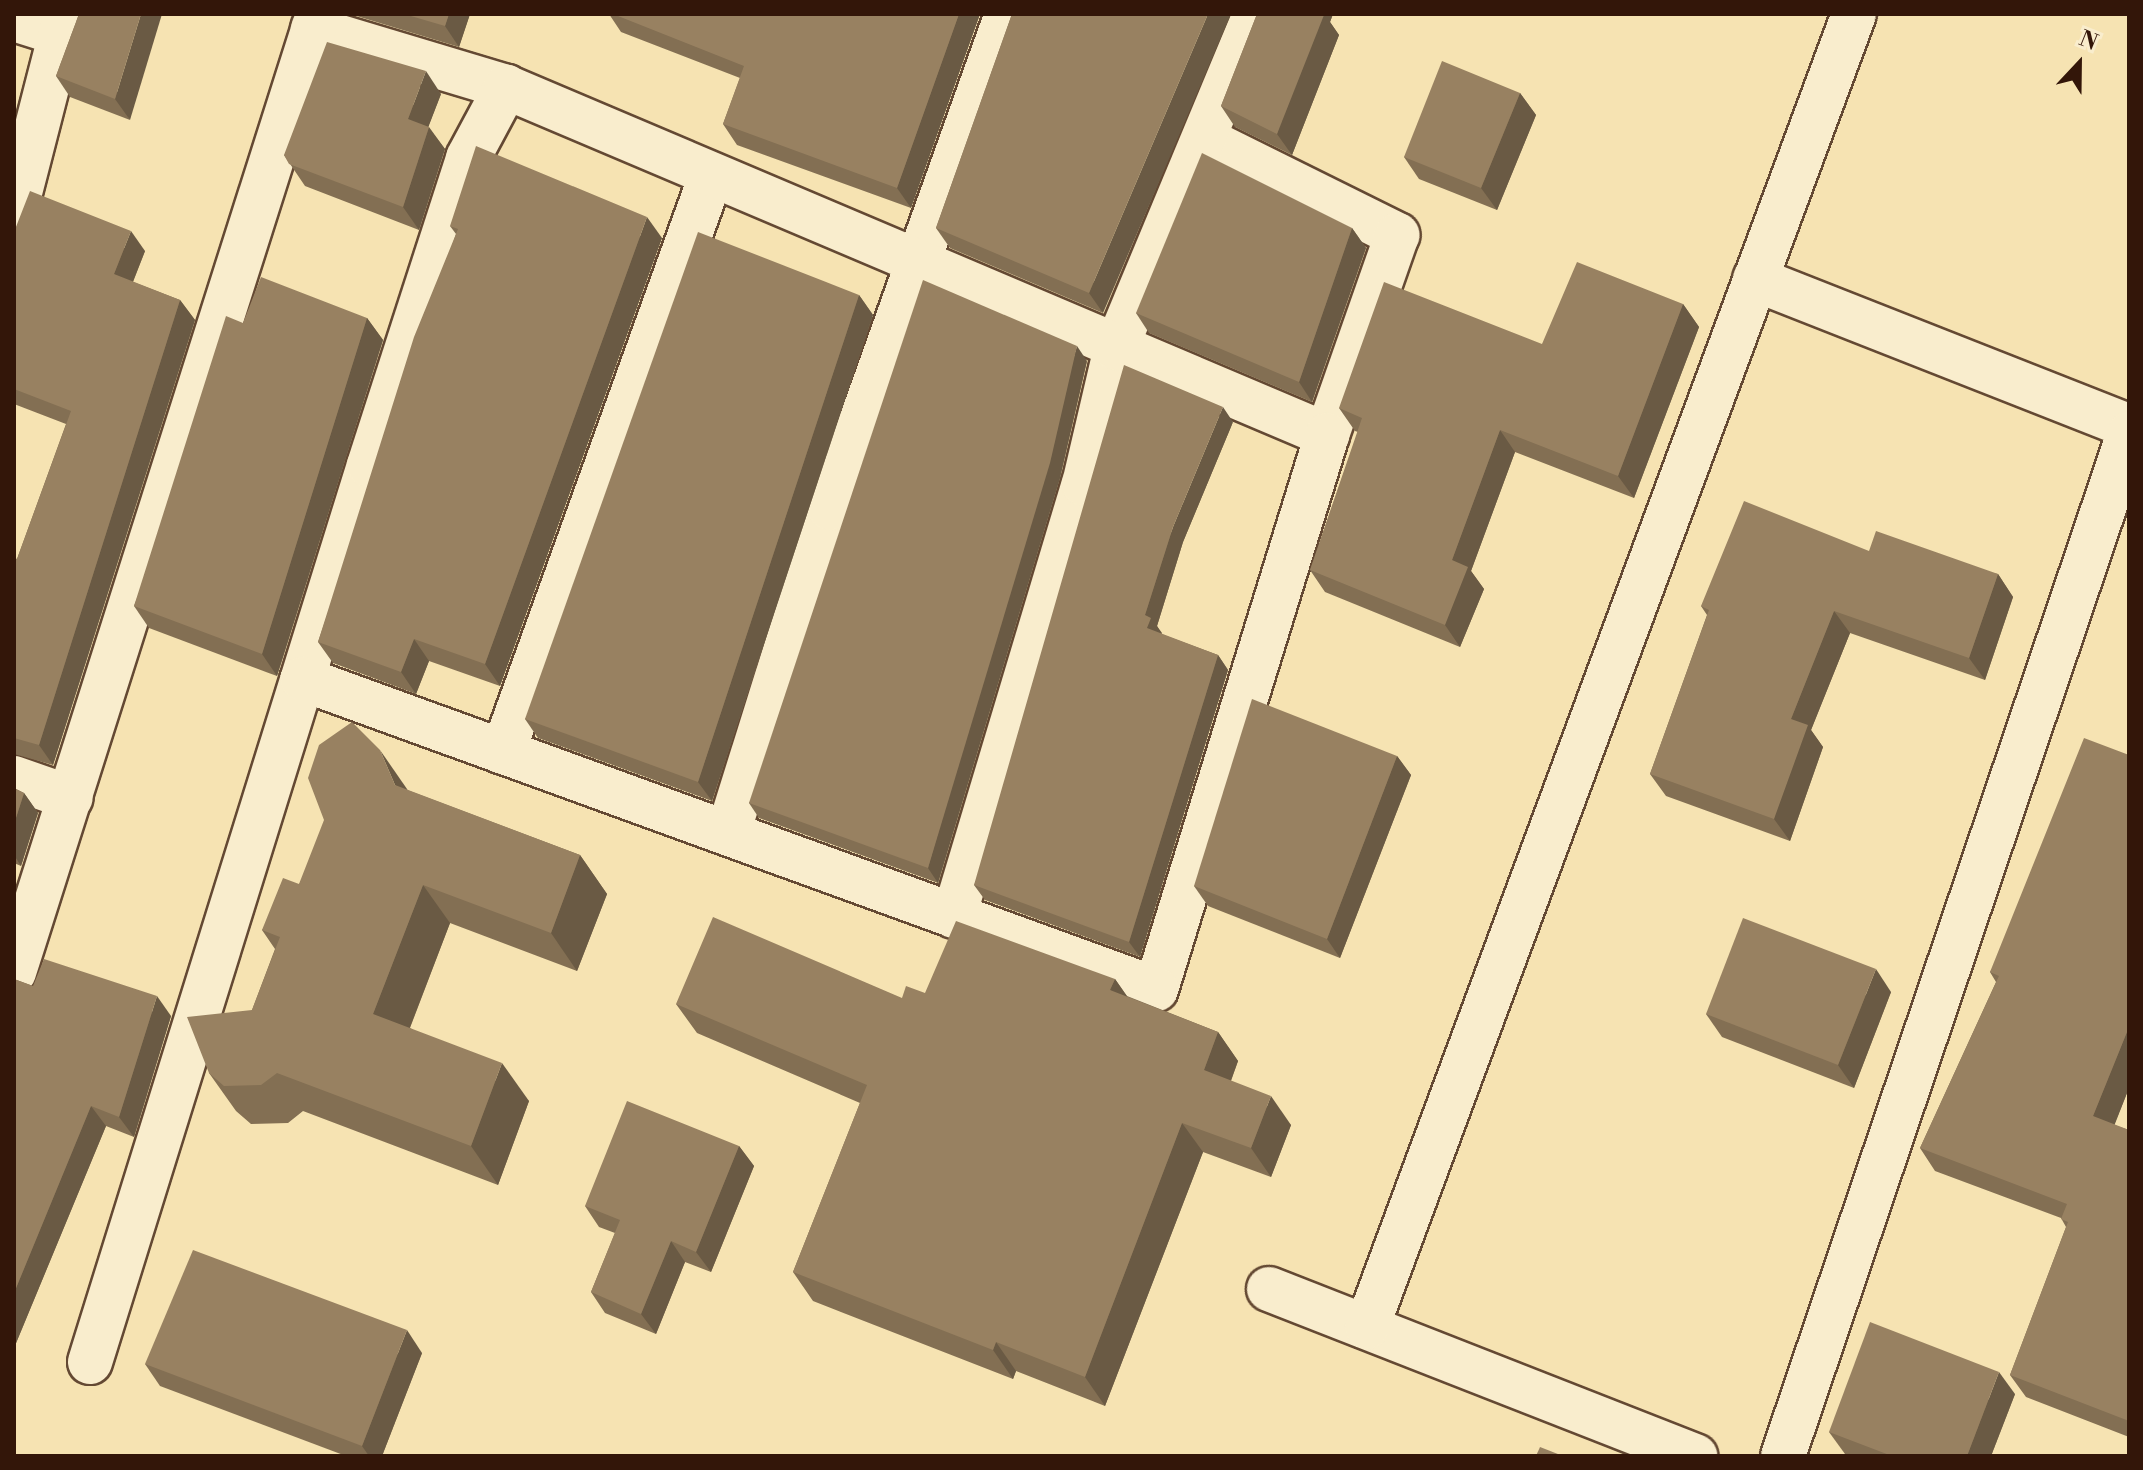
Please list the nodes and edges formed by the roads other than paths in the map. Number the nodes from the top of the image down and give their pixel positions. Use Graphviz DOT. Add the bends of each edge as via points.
graph roads {
  1 [pos="1007,14"];
  2 [pos="1255,14"];
  3 [pos="1854,14"];
  4 [pos="14,19"];
  5 [pos="316,22"];
  6 [pos="64,24"];
  7 [pos="506,87"];
  8 [pos="1204,139"];
  9 [pos="711,176"];
  10 [pos="14,216"];
  11 [pos="919,260"];
  12 [pos="1755,279"];
  13 [pos="1116,348"];
  14 [pos="2129,426"];
  15 [pos="2129,434"];
  16 [pos="1327,435"];
  17 [pos="303,679"];
  18 [pos="503,752"];
  19 [pos="14,778"];
  20 [pos="71,798"];
  21 [pos="728,833"];
  22 [pos="954,916"];
  23 [pos="14,972"];
  24 [pos="1269,1289"];
  25 [pos="1367,1327"];
  26 [pos="90,1362"];
  27 [pos="1695,1456"];
  28 [pos="1783,1456"];
  1 -- 11 [label="street"];
  2 -- 8 [label="street"];
  3 -- 12 [label="street"];
  4 -- 6 [label="street"];
  5 -- 7 [label="street"];
  5 -- 20 [label="street"];
  6 -- 10 [label="street"];
  7 -- 9 [label="street"];
  7 -- 17 [label="street" via="468,158"];
  8 -- 13 [label="street"];
  8 -- 16 [label="street" via="1397,235"];
  9 -- 11 [label="street"];
  9 -- 18 [label="street"];
  11 -- 13 [label="street"];
  11 -- 21 [label="street" via="830,508"];
  12 -- 14 [label="street"];
  12 -- 25 [label="street"];
  13 -- 16 [label="street"];
  13 -- 22 [label="street" via="1084,484"];
  15 -- 28 [label="street"];
  16 -- 22 [label="street" via="1156,989"];
  17 -- 18 [label="street"];
  17 -- 26 [label="street"];
  18 -- 21 [label="street"];
  19 -- 20 [label="street"];
  20 -- 23 [label="street"];
  21 -- 22 [label="street"];
  24 -- 25 [label="street"];
  25 -- 27 [label="street"];
}
